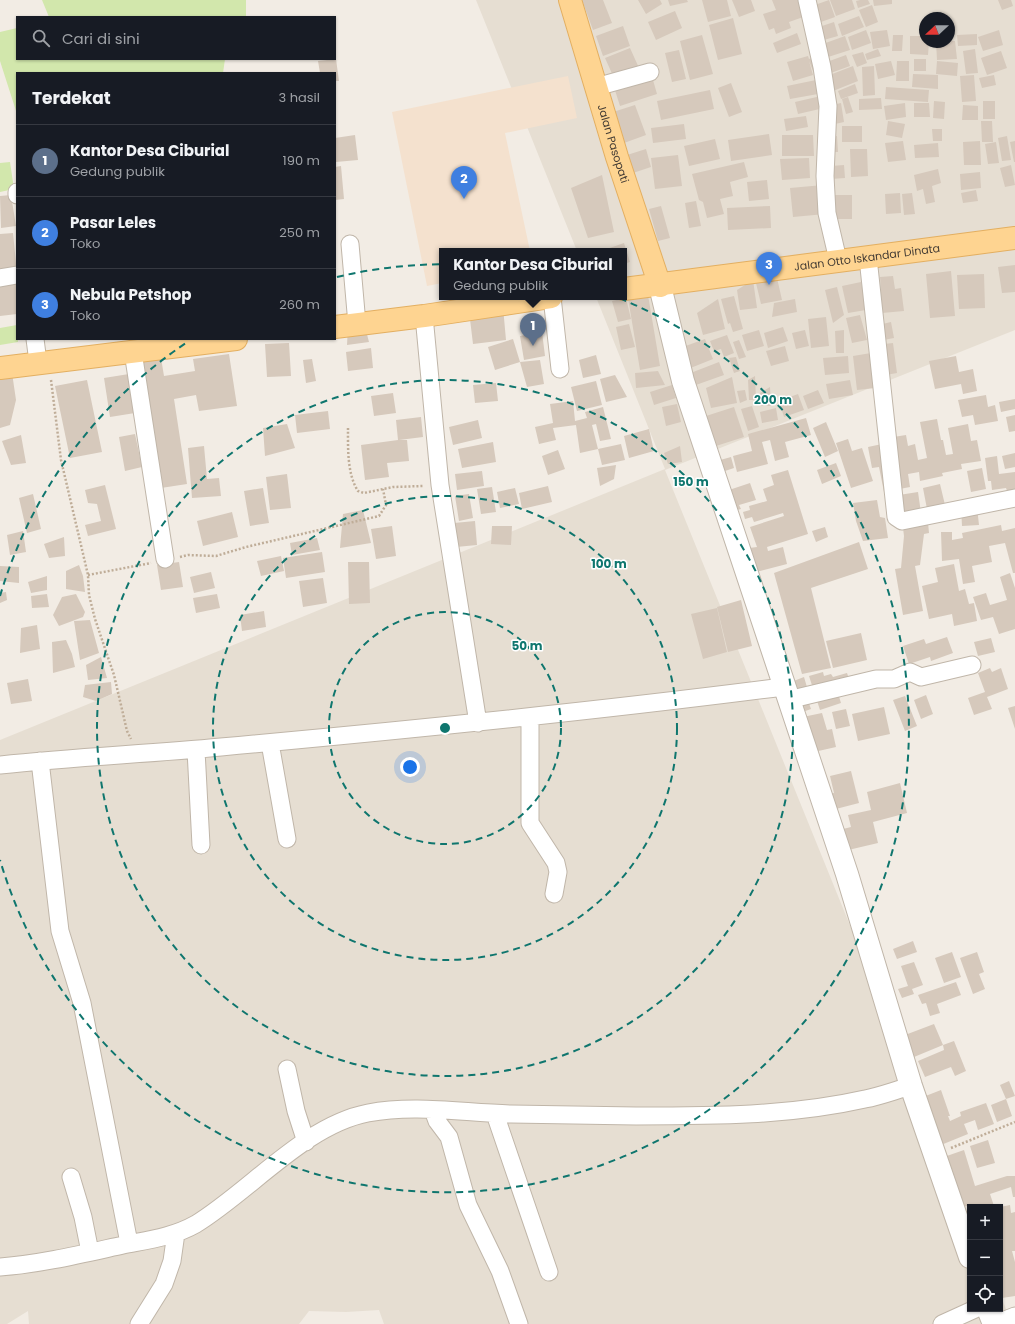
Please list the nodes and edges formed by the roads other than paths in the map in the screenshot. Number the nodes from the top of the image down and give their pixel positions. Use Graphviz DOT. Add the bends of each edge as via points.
graph roads {
  1 [pos="570,0"];
  2 [pos="807,0"];
  3 [pos="650,72"];
  4 [pos="596,87"];
  5 [pos="1015,238"];
  6 [pos="350,244"];
  7 [pos="868,258"];
  8 [pos="838,260"];
  9 [pos="16,275"];
  10 [pos="0,278"];
  11 [pos="660,286"];
  12 [pos="627,289"];
  13 [pos="531,300"];
  14 [pos="551,300"];
  15 [pos="424,316"];
  16 [pos="356,324"];
  17 [pos="336,327"];
  18 [pos="35,340"];
  19 [pos="224,340"];
  20 [pos="126,348"];
  21 [pos="44,362"];
  22 [pos="0,368"];
  23 [pos="560,369"];
  24 [pos="1015,498"];
  25 [pos="165,559"];
  26 [pos="972,665"];
  27 [pos="785,693"];
  28 [pos="530,718"];
  29 [pos="478,723"];
  30 [pos="270,743"];
  31 [pos="196,750"];
  32 [pos="40,761"];
  33 [pos="0,765"];
  34 [pos="287,838"];
  35 [pos="201,845"];
  36 [pos="554,894"];
  37 [pos="287,1069"];
  38 [pos="911,1086"];
  39 [pos="433,1110"];
  40 [pos="495,1114"];
  41 [pos="306,1142"];
  42 [pos="71,1177"];
  43 [pos="176,1233"];
  44 [pos="129,1243"];
  45 [pos="967,1248"];
  46 [pos="90,1252"];
  47 [pos="0,1267"];
  48 [pos="549,1272"];
  49 [pos="968,1312"];
  50 [pos="989,1312"];
  51 [pos="1015,1316"];
  52 [pos="138,1324"];
  53 [pos="519,1324"];
  54 [pos="942,1324"];
  55 [pos="994,1324"];
  1 -- 4 [label="main road, Jalan Pasopati"];
  2 -- 8 [label="street" via="828,106 825,176 827,213"];
  3 -- 4 [label="street"];
  4 -- 11 [label="main road, Jalan Pasopati"];
  5 -- 7 [label="main road, Jalan Otto Iskandar Dinata"];
  6 -- 16 [label="street"];
  7 -- 8 [label="main road, Jalan Otto Iskandar Dinata"];
  7 -- 24 [label="street" via="896,518 902,521"];
  8 -- 11 [label="main road, Jalan Otto Iskandar Dinata"];
  9 -- 10 [label="street"];
  11 -- 12 [label="main road, Jalan Otto Iskandar Dinata"];
  11 -- 27 [label="street" via="683,381"];
  13 -- 15 [label="main road"];
  14 -- 23 [label="street"];
  15 -- 16 [label="main road"];
  15 -- 29 [label="street" via="440,485"];
  16 -- 17 [label="main road"];
  18 -- 21 [label="street"];
  19 -- 20 [label="main road"];
  20 -- 21 [label="main road"];
  20 -- 25 [label="street"];
  21 -- 22 [label="main road"];
  26 -- 27 [label="street" via="921,677 910,672 894,679 876,679"];
  27 -- 28 [label="street"];
  27 -- 38 [label="street" via="847,874"];
  28 -- 29 [label="street"];
  28 -- 36 [label="street" via="530,823 556,864 558,872"];
  29 -- 30 [label="street"];
  30 -- 31 [label="street"];
  30 -- 34 [label="street"];
  31 -- 32 [label="street"];
  31 -- 35 [label="street"];
  32 -- 33 [label="street"];
  32 -- 44 [label="street" via="60,931 82,1003"];
  37 -- 41 [label="street"];
  38 -- 40 [label="street" via="865,1099 741,1116"];
  38 -- 45 [label="street"];
  39 -- 40 [label="street"];
  39 -- 41 [label="street" via="390,1110 356,1116 343,1120"];
  39 -- 53 [label="street" via="437,1121 449,1137 468,1205 500,1271"];
  40 -- 48 [label="street"];
  41 -- 43 [label="street" via="205,1218"];
  42 -- 46 [label="street"];
  43 -- 44 [label="street" via="154,1240"];
  43 -- 52 [label="street" via="172,1261 164,1284"];
  44 -- 46 [label="street"];
  46 -- 47 [label="street"];
  49 -- 54 [label="street"];
  50 -- 55 [label="street"];
  51 -- 55 [label="street"];
}
